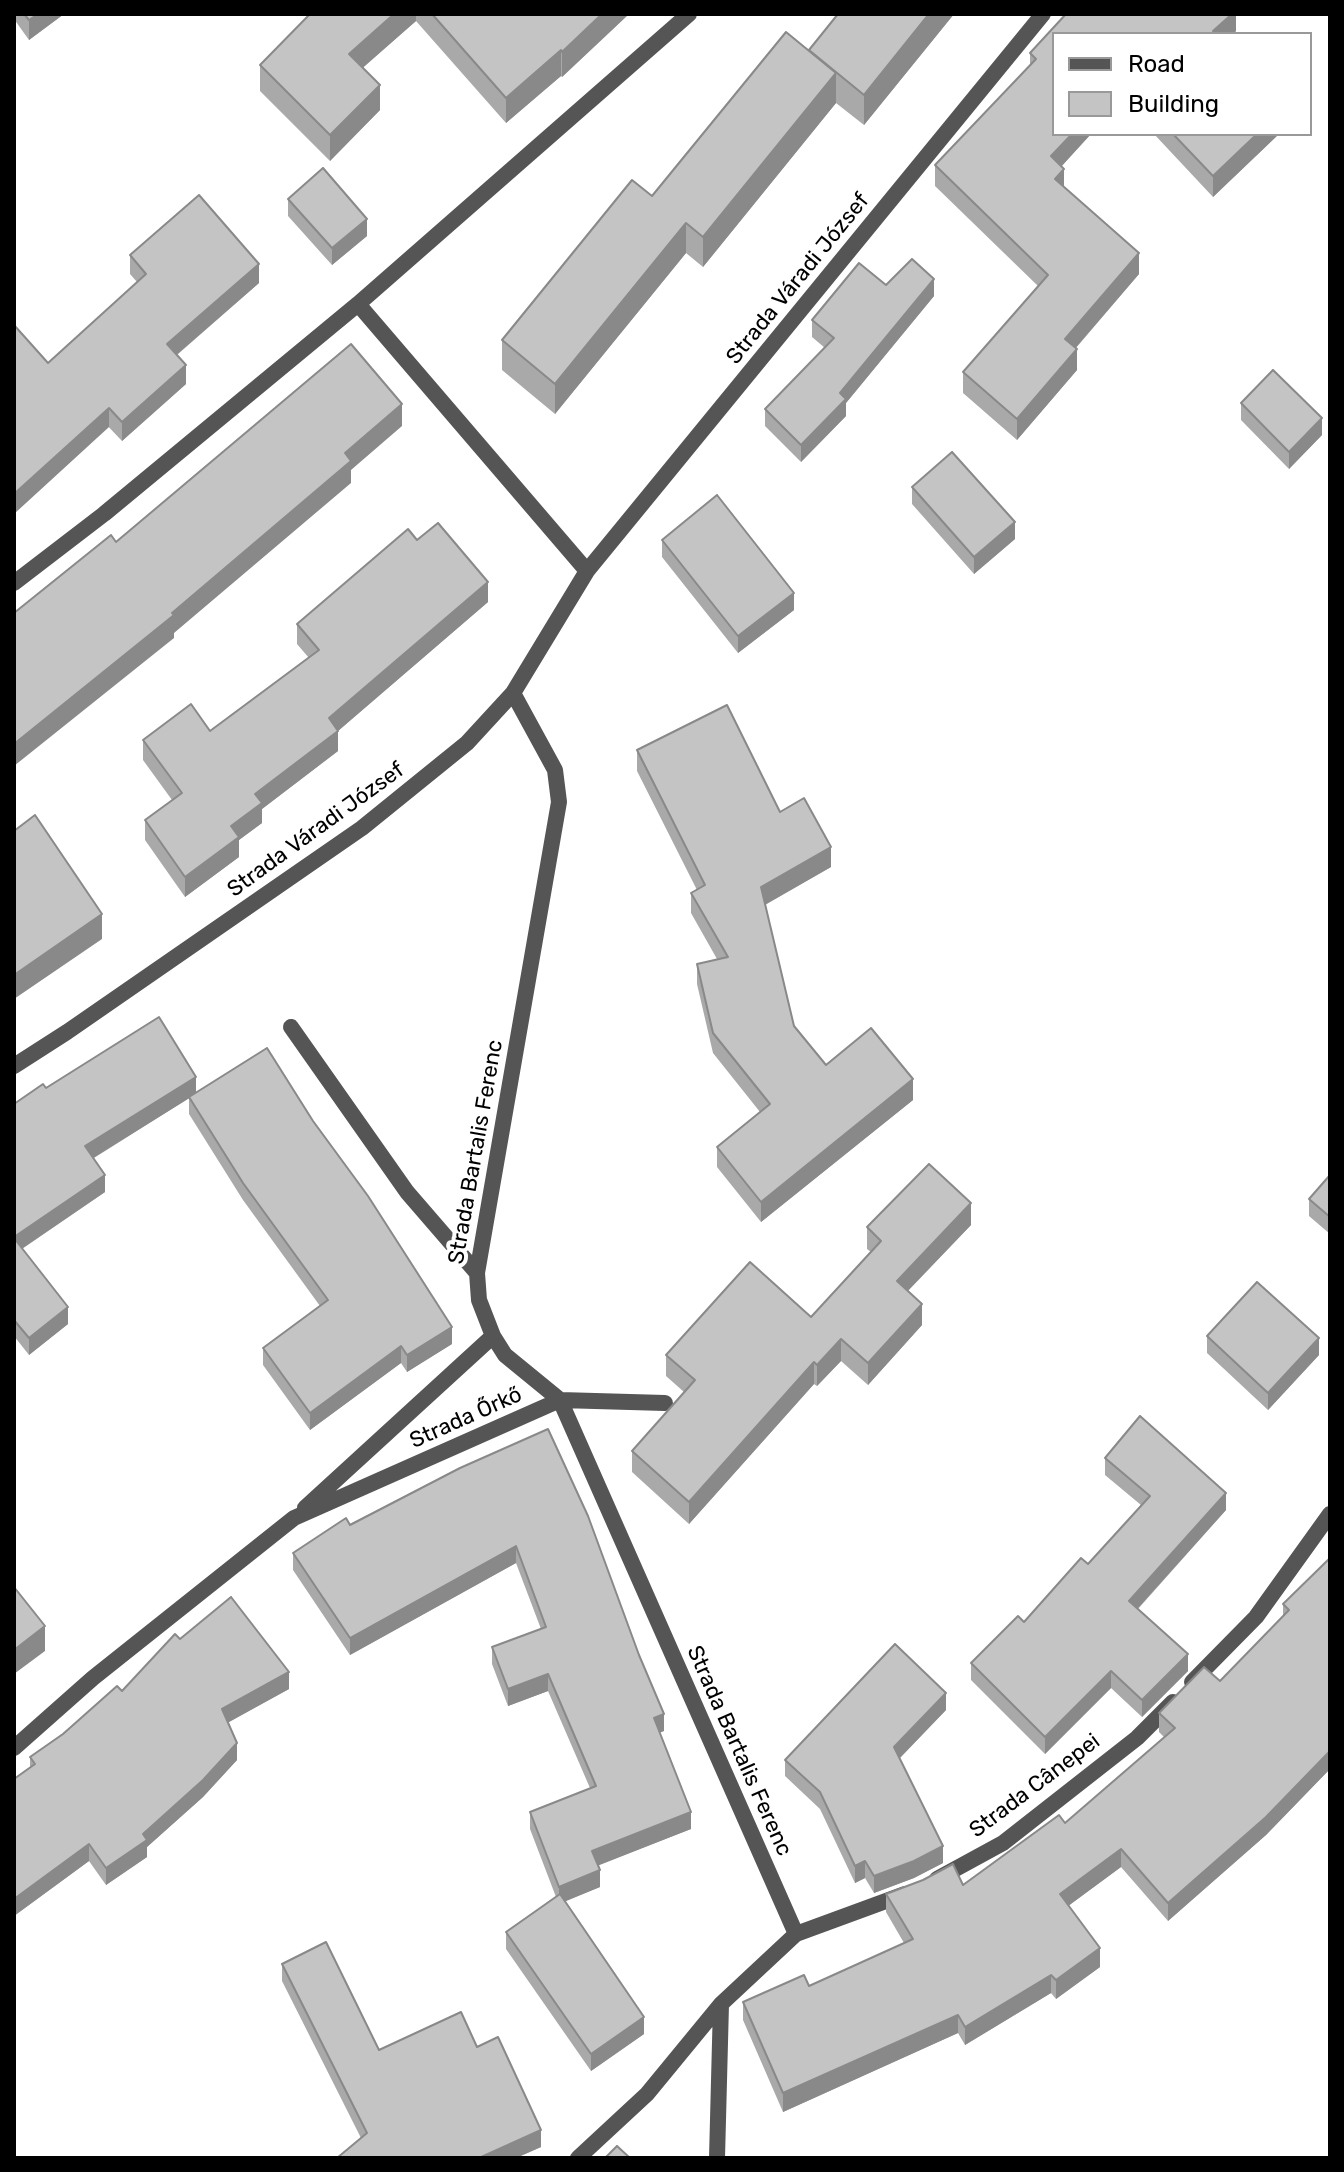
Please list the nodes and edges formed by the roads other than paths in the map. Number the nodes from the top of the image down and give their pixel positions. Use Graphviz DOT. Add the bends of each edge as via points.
graph roads {
  1 [pos="689,14"];
  2 [pos="1043,14"];
  3 [pos="358,304"];
  4 [pos="587,571"];
  5 [pos="14,583"];
  6 [pos="513,693"];
  7 [pos="291,1027"];
  8 [pos="14,1066"];
  9 [pos="477,1273"];
  10 [pos="493,1336"];
  11 [pos="560,1400"];
  12 [pos="665,1403"];
  13 [pos="1330,1514"];
  14 [pos="294,1518"];
  15 [pos="14,1748"];
  16 [pos="796,1934"];
  17 [pos="721,2004"];
  18 [pos="578,2158"];
  19 [pos="717,2158"];
  1 -- 3 [label="street"];
  2 -- 4 [label="street, Strada Váradi József"];
  3 -- 4 [label="street"];
  3 -- 5 [label="street"];
  4 -- 6 [label="street, Strada Váradi József"];
  6 -- 8 [label="street, Strada Váradi József" via="467,743 362,828"];
  6 -- 9 [label="street, Strada Bartalis Ferenc" via="555,770 559,802"];
  7 -- 9 [label="street" via="407,1192"];
  9 -- 10 [label="street, Strada Bartalis Ferenc" via="479,1300"];
  10 -- 11 [label="street, Strada Bartalis Ferenc" via="505,1355"];
  10 -- 14 [label="street, Strada Őrkő"];
  11 -- 12 [label="street, Strada Őrkő"];
  11 -- 14 [label="street, Strada Őrkő"];
  11 -- 16 [label="street, Strada Bartalis Ferenc"];
  13 -- 16 [label="street, Strada Cânepei" via="1256,1617 1137,1738 1003,1843 919,1888"];
  14 -- 15 [label="street, Strada Őrkő"];
  16 -- 17 [label="street, Strada Cânepei"];
  17 -- 18 [label="street, Strada Cânepei" via="647,2094"];
  17 -- 19 [label="street"];
}
